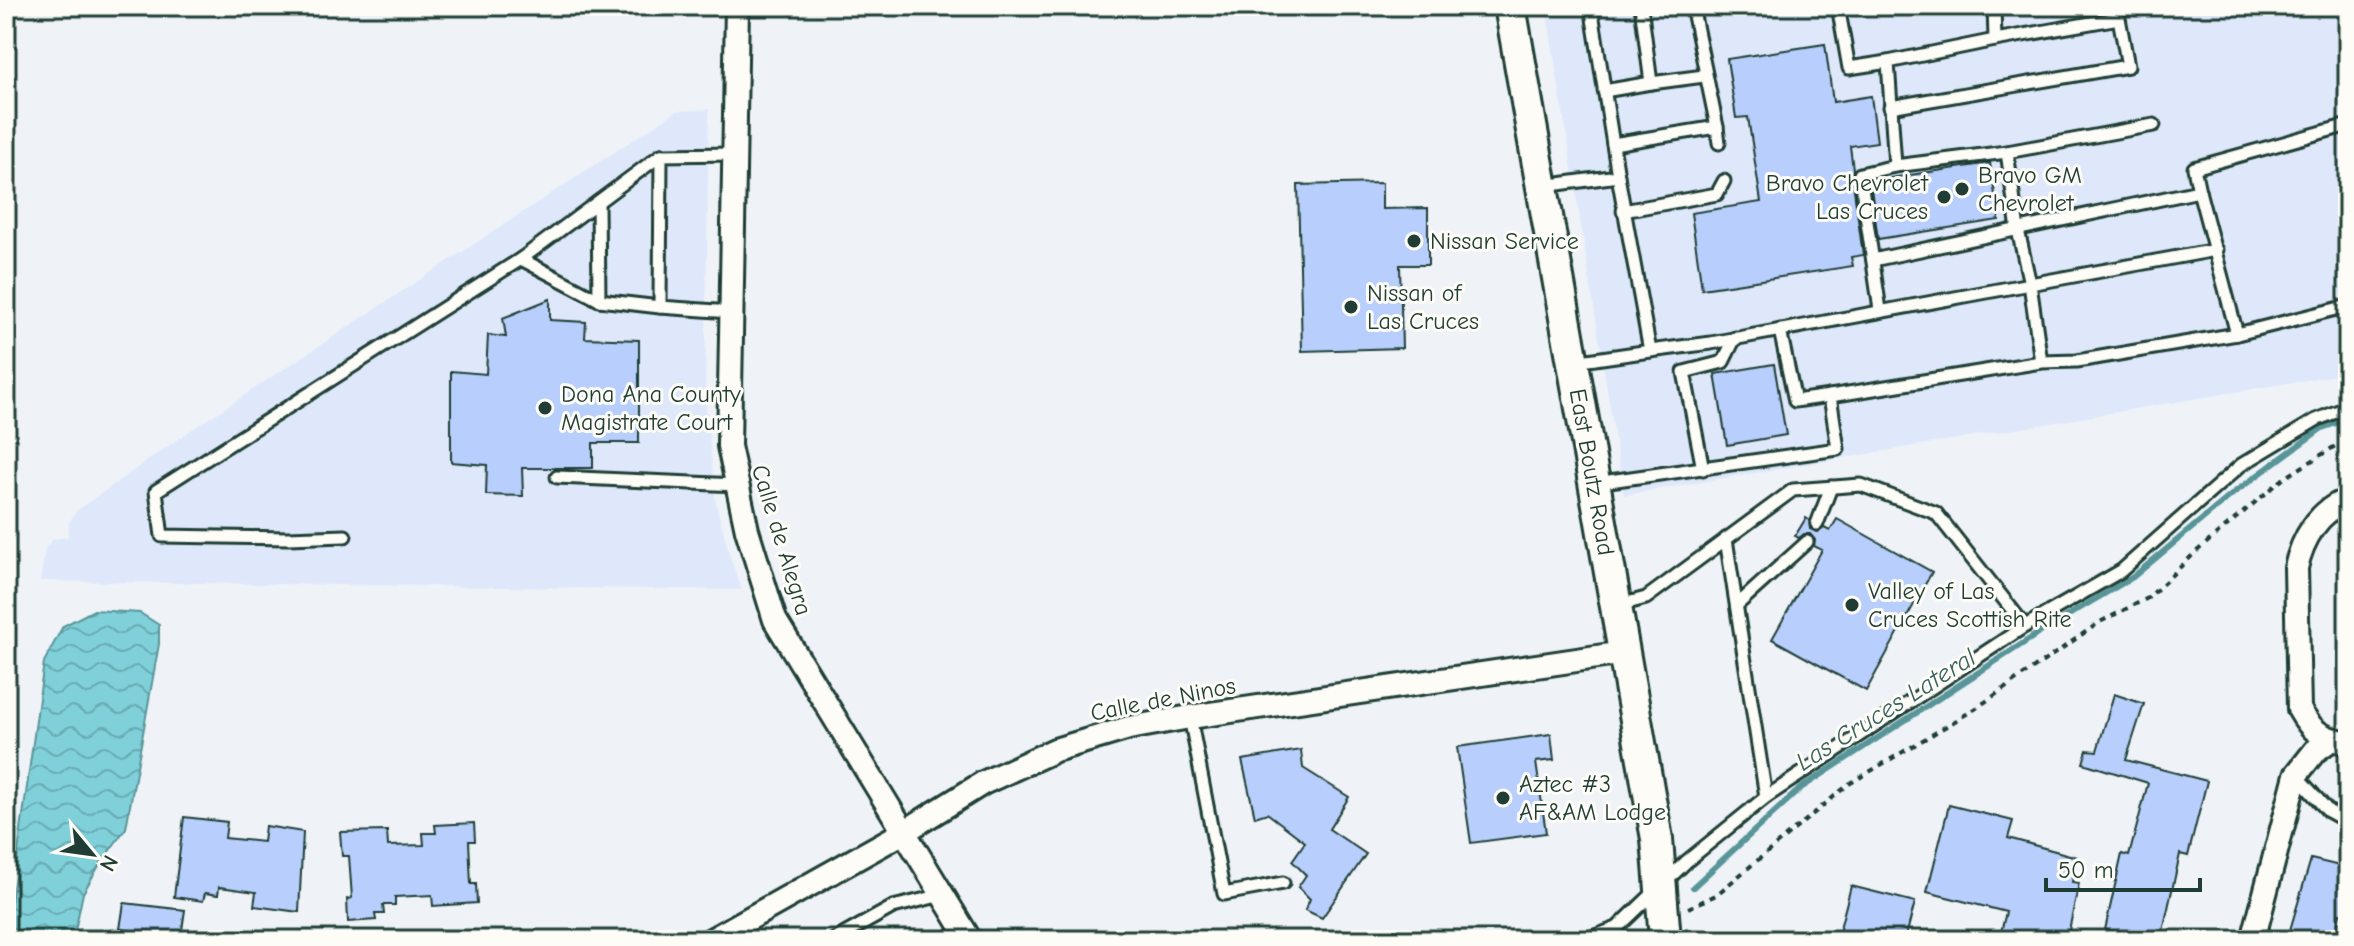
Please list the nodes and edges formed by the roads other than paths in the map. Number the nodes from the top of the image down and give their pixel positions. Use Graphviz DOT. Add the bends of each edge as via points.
graph roads {
  1 [pos="737,6"];
  2 [pos="1510,6"];
  3 [pos="1591,6"];
  4 [pos="1641,6"];
  5 [pos="1692,6"];
  6 [pos="1838,6"];
  7 [pos="1994,6"];
  8 [pos="1995,40"];
  9 [pos="1888,62"];
  10 [pos="1704,76"];
  11 [pos="1651,83"];
  12 [pos="1604,91"];
  13 [pos="1890,107"];
  14 [pos="2154,125"];
  15 [pos="2348,125"];
  16 [pos="1717,127"];
  17 [pos="1719,143"];
  18 [pos="1613,144"];
  19 [pos="2007,152"];
  20 [pos="734,154"];
  21 [pos="661,155"];
  22 [pos="1895,166"];
  23 [pos="1618,176"];
  24 [pos="1724,181"];
  25 [pos="1542,187"];
  26 [pos="2199,191"];
  27 [pos="598,202"];
  28 [pos="1623,211"];
  29 [pos="2018,230"];
  30 [pos="2216,250"];
  31 [pos="521,259"];
  32 [pos="1873,260"];
  33 [pos="2030,284"];
  34 [pos="599,300"];
  35 [pos="2348,306"];
  36 [pos="660,307"];
  37 [pos="1880,310"];
  38 [pos="731,312"];
  39 [pos="1780,330"];
  40 [pos="2237,334"];
  41 [pos="1735,338"];
  42 [pos="1650,351"];
  43 [pos="1573,362"];
  44 [pos="2041,362"];
  45 [pos="1830,396"];
  46 [pos="2348,407"];
  47 [pos="1703,469"];
  48 [pos="557,477"];
  49 [pos="1594,483"];
  50 [pos="737,485"];
  51 [pos="1831,487"];
  52 [pos="2348,500"];
  53 [pos="1817,524"];
  54 [pos="345,536"];
  55 [pos="1726,539"];
  56 [pos="1807,542"];
  57 [pos="1737,605"];
  58 [pos="1616,606"];
  59 [pos="2025,626"];
  60 [pos="1624,653"];
  61 [pos="1190,717"];
  62 [pos="2338,741"];
  63 [pos="2296,775"];
  64 [pos="1766,797"];
  65 [pos="2348,822"];
  66 [pos="904,832"];
  67 [pos="1283,883"];
  68 [pos="1661,887"];
  69 [pos="942,895"];
  70 [pos="1664,930"];
  71 [pos="714,940"];
  72 [pos="834,940"];
  73 [pos="970,940"];
  74 [pos="1584,940"];
  75 [pos="2253,940"];
  1 -- 20 [label="street, Calle de Alegra"];
  2 -- 25 [label="main road, East Boutz Road"];
  3 -- 12 [label="lane"];
  4 -- 11 [label="lane"];
  5 -- 10 [label="lane"];
  6 -- 9 [label="lane" via="1849,68"];
  7 -- 8 [label="lane"];
  8 -- 9 [label="lane"];
  8 -- 13 [label="lane" via="2119,18 2128,66"];
  9 -- 13 [label="lane"];
  10 -- 11 [label="lane"];
  10 -- 16 [label="lane"];
  11 -- 12 [label="lane"];
  12 -- 18 [label="lane"];
  13 -- 22 [label="lane"];
  14 -- 19 [label="lane"];
  15 -- 26 [label="lane" via="2194,168"];
  16 -- 17 [label="lane"];
  16 -- 18 [label="lane"];
  18 -- 23 [label="lane"];
  19 -- 22 [label="lane"];
  19 -- 29 [label="lane"];
  20 -- 21 [label="lane"];
  20 -- 38 [label="street, Calle de Alegra"];
  21 -- 27 [label="lane"];
  21 -- 36 [label="lane"];
  22 -- 32 [label="lane" via="1860,174"];
  23 -- 25 [label="lane"];
  23 -- 28 [label="lane"];
  24 -- 28 [label="lane" via="1717,194"];
  25 -- 43 [label="main road, East Boutz Road"];
  26 -- 29 [label="lane"];
  26 -- 30 [label="lane"];
  27 -- 31 [label="lane"];
  27 -- 34 [label="lane"];
  28 -- 42 [label="lane"];
  29 -- 32 [label="lane"];
  29 -- 33 [label="lane"];
  30 -- 33 [label="lane"];
  30 -- 40 [label="lane"];
  31 -- 34 [label="lane"];
  31 -- 54 [label="lane" via="156,491 162,536"];
  32 -- 37 [label="lane"];
  33 -- 37 [label="lane"];
  33 -- 44 [label="lane"];
  34 -- 36 [label="lane"];
  35 -- 40 [label="lane"];
  36 -- 38 [label="lane"];
  37 -- 39 [label="lane"];
  38 -- 50 [label="street, Calle de Alegra" via="729,446"];
  39 -- 41 [label="lane"];
  39 -- 45 [label="lane" via="1795,401"];
  40 -- 44 [label="lane" via="2077,361"];
  41 -- 42 [label="lane"];
  41 -- 47 [label="lane" via="1723,362 1684,372"];
  42 -- 43 [label="lane"];
  43 -- 49 [label="main road, East Boutz Road"];
  44 -- 45 [label="lane"];
  45 -- 47 [label="lane" via="1838,449"];
  46 -- 59 [label="lane" via="2241,465 2121,571"];
  47 -- 49 [label="lane"];
  48 -- 50 [label="lane"];
  49 -- 58 [label="main road, East Boutz Road"];
  50 -- 66 [label="street, Calle de Alegra" via="775,620"];
  51 -- 53 [label="lane"];
  51 -- 55 [label="lane" via="1793,490"];
  51 -- 59 [label="lane" via="1861,485 1936,513"];
  52 -- 62 [label="street" via="2309,532 2296,568 2299,709 2307,723"];
  55 -- 57 [label="lane"];
  55 -- 58 [label="lane" via="1646,598"];
  56 -- 57 [label="lane"];
  57 -- 64 [label="lane"];
  58 -- 60 [label="main road, East Boutz Road"];
  59 -- 64 [label="lane"];
  60 -- 61 [label="street, Calle de Ninos"];
  60 -- 68 [label="main road, East Boutz Road"];
  61 -- 66 [label="street, Calle de Ninos" via="1055,750 983,783"];
  61 -- 67 [label="lane" via="1224,894"];
  62 -- 63 [label="street" via="2315,751"];
  63 -- 65 [label="lane" via="2328,811"];
  63 -- 75 [label="street"];
  64 -- 68 [label="lane"];
  66 -- 69 [label="street, Calle de Alegra"];
  66 -- 71 [label="street, Calle de Ninos"];
  68 -- 70 [label="main road, East Boutz Road"];
  68 -- 74 [label="lane" via="1617,928"];
  69 -- 72 [label="lane" via="893,907"];
  69 -- 73 [label="street, Calle de Alegra"];
}
